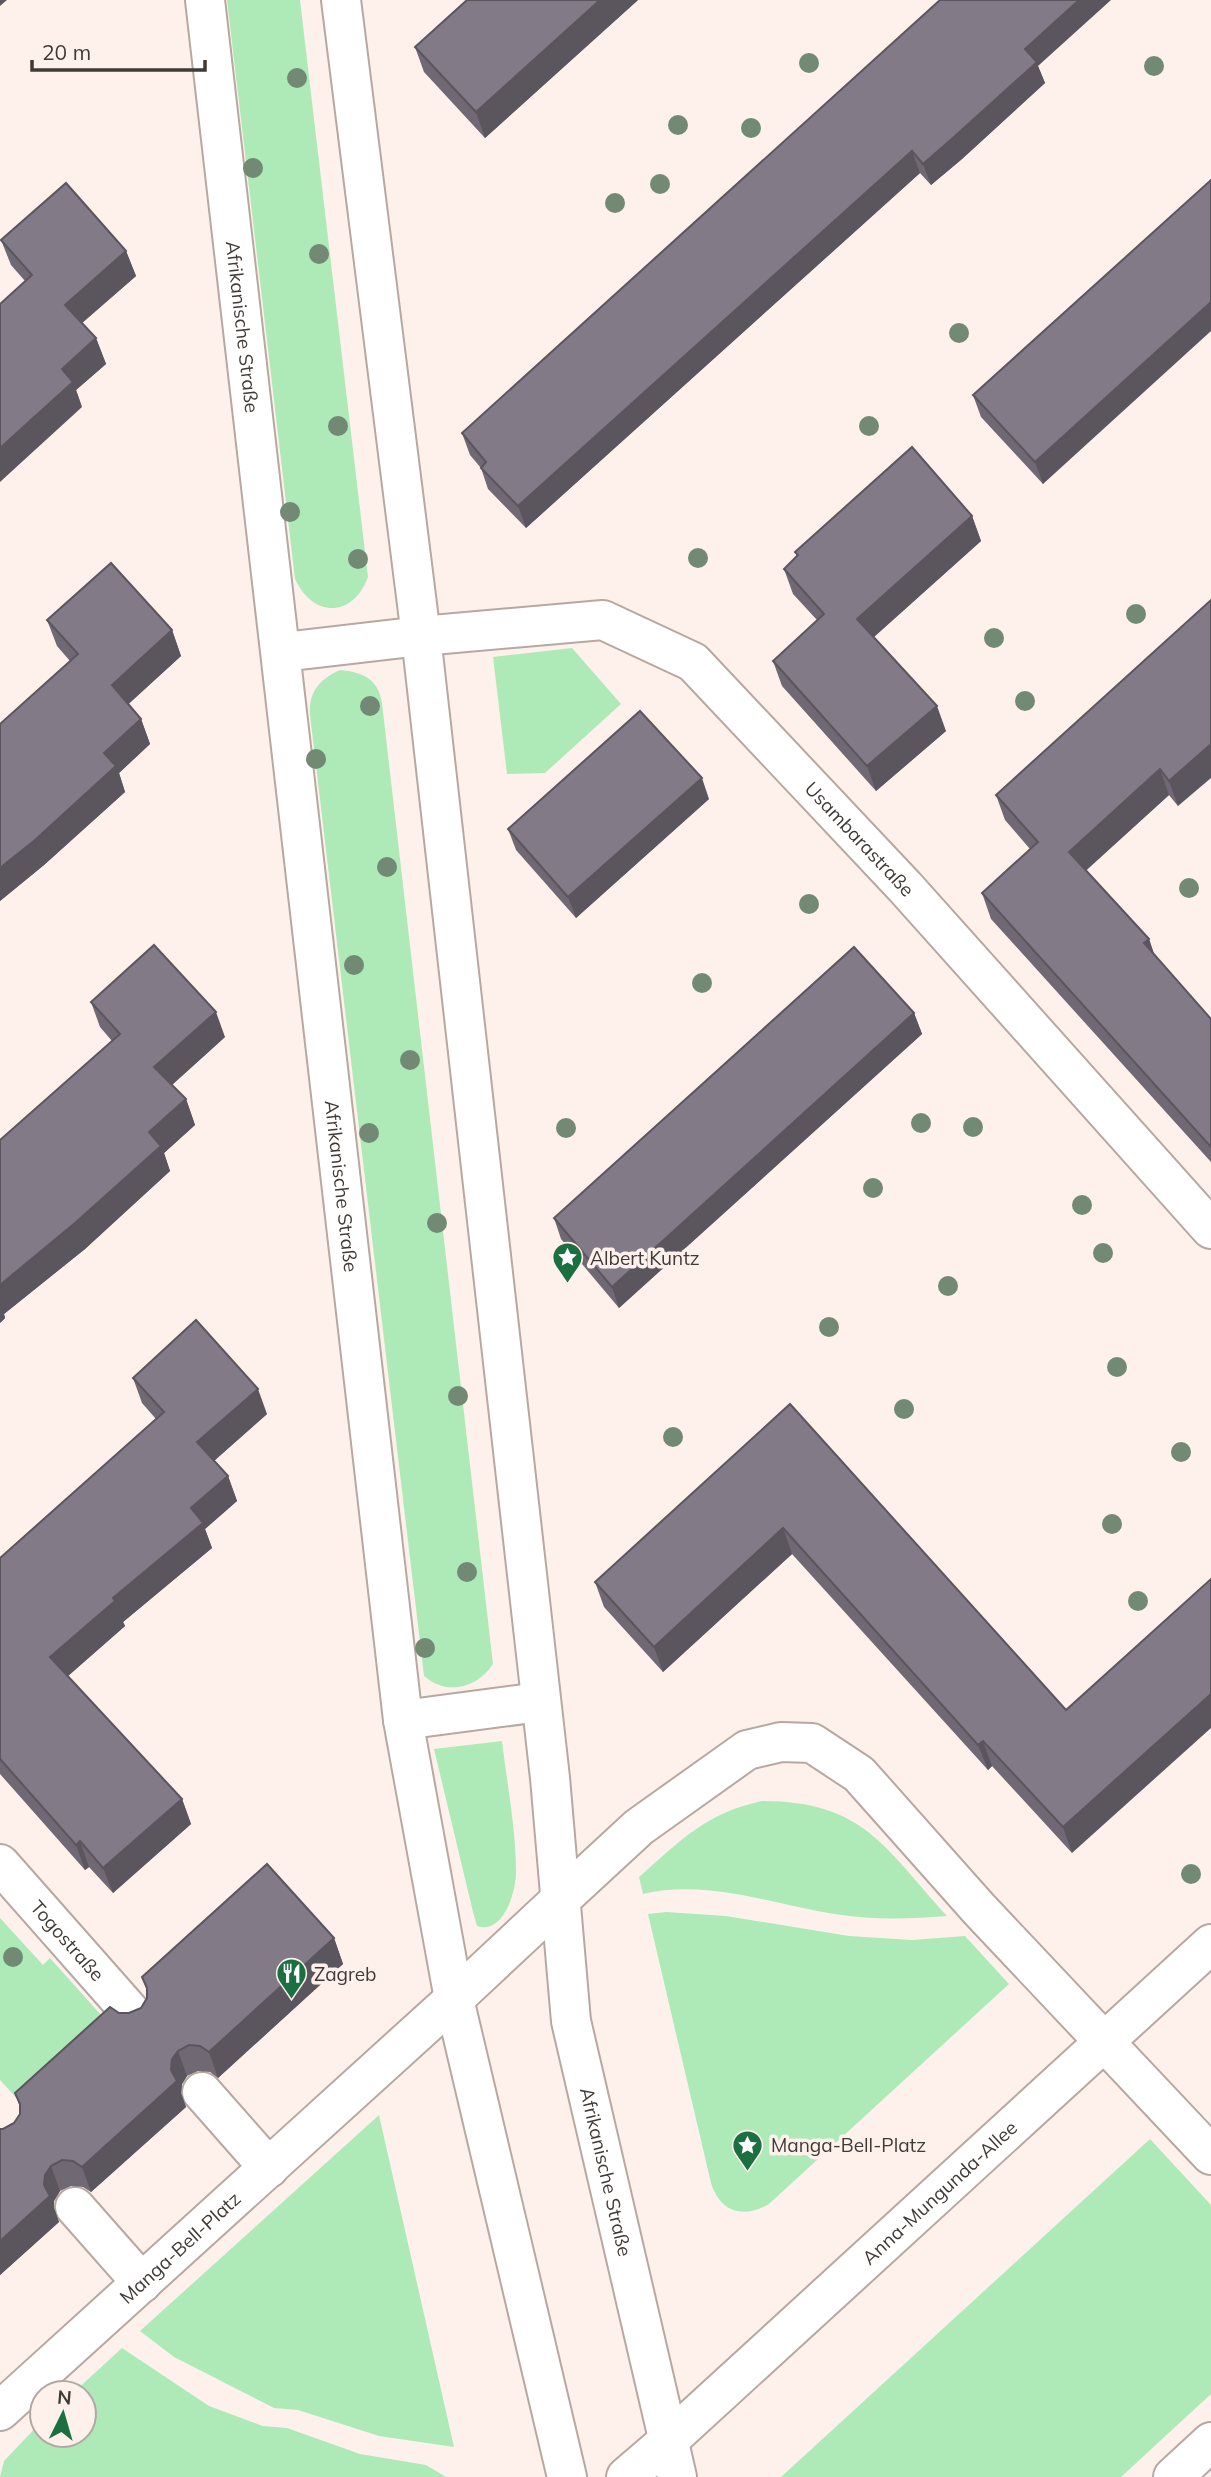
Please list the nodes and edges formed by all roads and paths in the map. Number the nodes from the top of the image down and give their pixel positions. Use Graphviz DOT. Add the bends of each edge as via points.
graph roads {
  1 [pos="205,0"];
  2 [pos="341,0"];
  3 [pos="421,636"];
  4 [pos="283,652"];
  5 [pos="1211,1229"];
  6 [pos="540,1702"];
  7 [pos="403,1720"];
  8 [pos="0,1864"];
  9 [pos="561,1899"];
  10 [pos="1211,1944"];
  11 [pos="454,1999"];
  12 [pos="135,2017"];
  13 [pos="1105,2040"];
  14 [pos="202,2092"];
  15 [pos="1211,2155"];
  16 [pos="269,2168"];
  17 [pos="75,2207"];
  18 [pos="142,2283"];
  19 [pos="0,2412"];
  20 [pos="1211,2442"];
  21 [pos="672,2459"];
  22 [pos="567,2477"];
  23 [pos="626,2477"];
  24 [pos="1173,2477"];
  1 -- 4 [label="street, Afrikanische Straße"];
  2 -- 3 [label="street, Afrikanische Straße"];
  3 -- 4 [label="street"];
  3 -- 5 [label="street, Usambarastraße" via="603,620 693,662 905,887"];
  3 -- 6 [label="street, Afrikanische Straße"];
  4 -- 7 [label="street, Afrikanische Straße"];
  6 -- 7 [label="street"];
  6 -- 9 [label="street, Afrikanische Straße"];
  7 -- 11 [label="street, Afrikanische Straße"];
  8 -- 12 [label="street, Togostraße"];
  9 -- 11 [label="street"];
  9 -- 13 [label="street" via="639,1827 747,1751 781,1742 812,1744 859,1774 979,1909"];
  9 -- 21 [label="street, Afrikanische Straße" via="571,2021"];
  10 -- 13 [label="street, Anna-Mungunda-Allee"];
  11 -- 16 [label="street, Manga-Bell-Platz"];
  11 -- 22 [label="street, Afrikanische Straße"];
  13 -- 15 [label="street"];
  13 -- 21 [label="street, Anna-Mungunda-Allee"];
  14 -- 16 [label="street"];
  16 -- 18 [label="street, Manga-Bell-Platz"];
  17 -- 18 [label="street"];
  18 -- 19 [label="street, Manga-Bell-Platz"];
  20 -- 24 [label="street"];
  21 -- 23 [label="street"];
}
